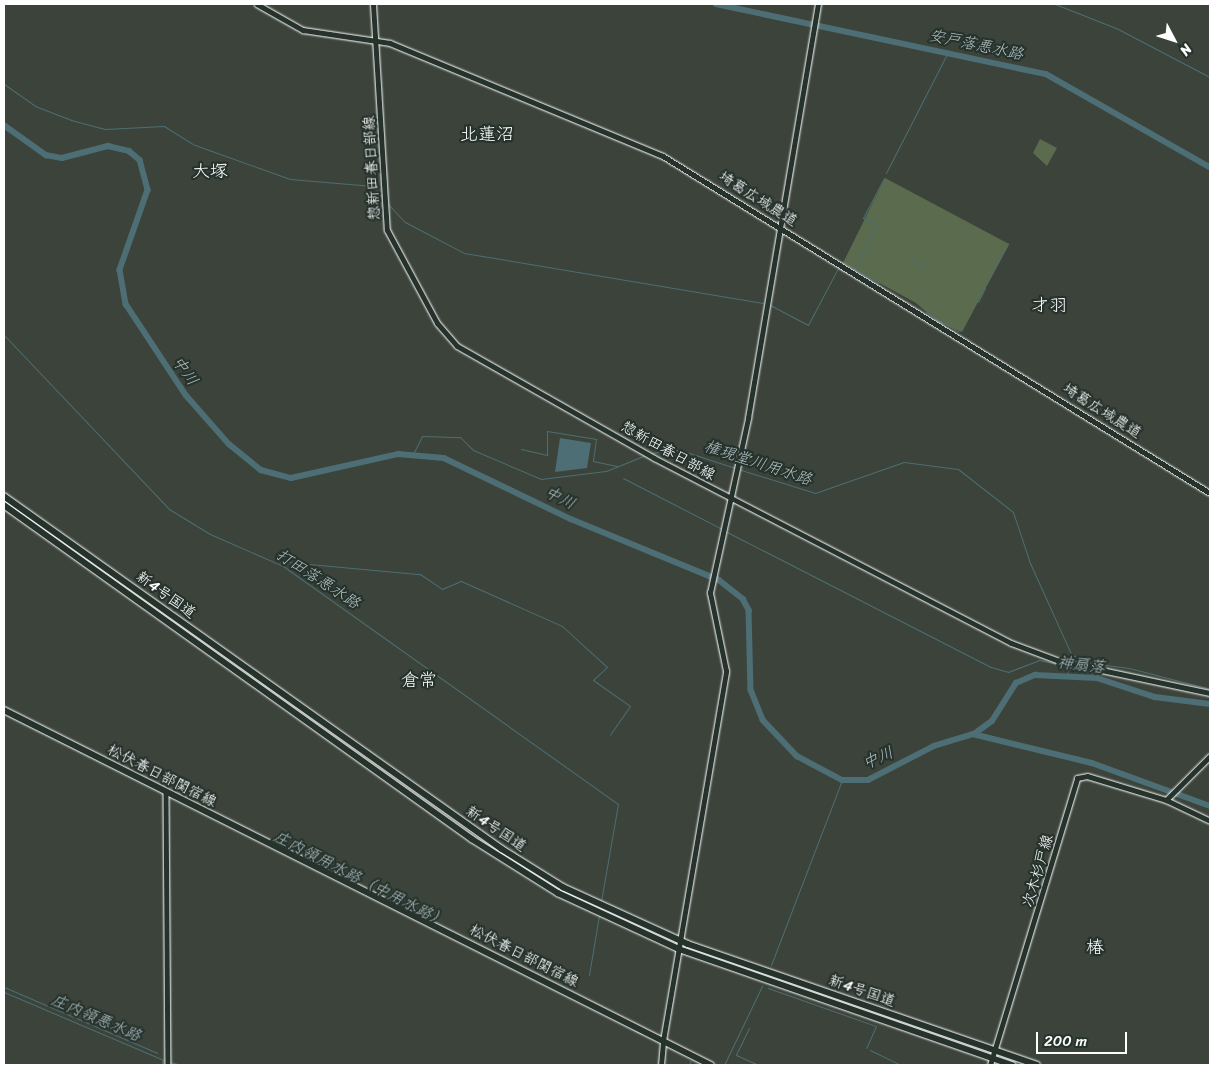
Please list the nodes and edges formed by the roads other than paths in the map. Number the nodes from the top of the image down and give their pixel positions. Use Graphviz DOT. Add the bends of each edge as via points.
graph roads {
  1 [pos="257,4"];
  2 [pos="373,4"];
  3 [pos="818,4"];
  4 [pos="377,39"];
  5 [pos="780,227"];
  6 [pos="1210,493"];
  7 [pos="4,496"];
  8 [pos="731,499"];
  9 [pos="4,505"];
  10 [pos="1210,693"];
  11 [pos="4,710"];
  12 [pos="1210,756"];
  13 [pos="166,792"];
  14 [pos="1166,800"];
  15 [pos="1210,820"];
  16 [pos="681,941"];
  17 [pos="679,949"];
  18 [pos="663,1041"];
  19 [pos="996,1051"];
  20 [pos="993,1058"];
  21 [pos="168,1065"];
  22 [pos="661,1065"];
  23 [pos="711,1065"];
  24 [pos="990,1065"];
  25 [pos="1012,1065"];
  26 [pos="1037,1065"];
  1 -- 4 [label="street, 埼葛広域農道" via="303,30"];
  2 -- 4 [label="main road, 惣新田春日部線"];
  3 -- 5 [label="street"];
  4 -- 5 [label="street, 埼葛広域農道" via="663,156"];
  4 -- 8 [label="main road, 惣新田春日部線" via="385,201 393,245 449,339"];
  5 -- 6 [label="street, 埼葛広域農道"];
  5 -- 8 [label="street"];
  7 -- 16 [label="main road, 新4号国道" via="508,853 588,900"];
  8 -- 10 [label="main road, 惣新田春日部線" via="1028,651"];
  8 -- 16 [label="street" via="709,606 726,671"];
  9 -- 17 [label="main road, 新4号国道" via="498,856 578,904"];
  11 -- 13 [label="main road, 松伏春日部関宿線"];
  12 -- 14 [label="main road"];
  13 -- 18 [label="main road, 松伏春日部関宿線"];
  13 -- 21 [label="street"];
  14 -- 15 [label="main road"];
  14 -- 19 [label="main road, 次木杉戸線" via="1087,776 1077,778"];
  16 -- 17 [label="street"];
  16 -- 19 [label="main road, 新4号国道"];
  17 -- 18 [label="street"];
  17 -- 20 [label="main road, 新4号国道"];
  18 -- 22 [label="main road"];
  18 -- 23 [label="main road, 松伏春日部関宿線"];
  19 -- 20 [label="main road, 次木杉戸線"];
  19 -- 26 [label="main road, 新4号国道"];
  20 -- 24 [label="main road, 次木杉戸線"];
  20 -- 25 [label="main road, 新4号国道"];
}
